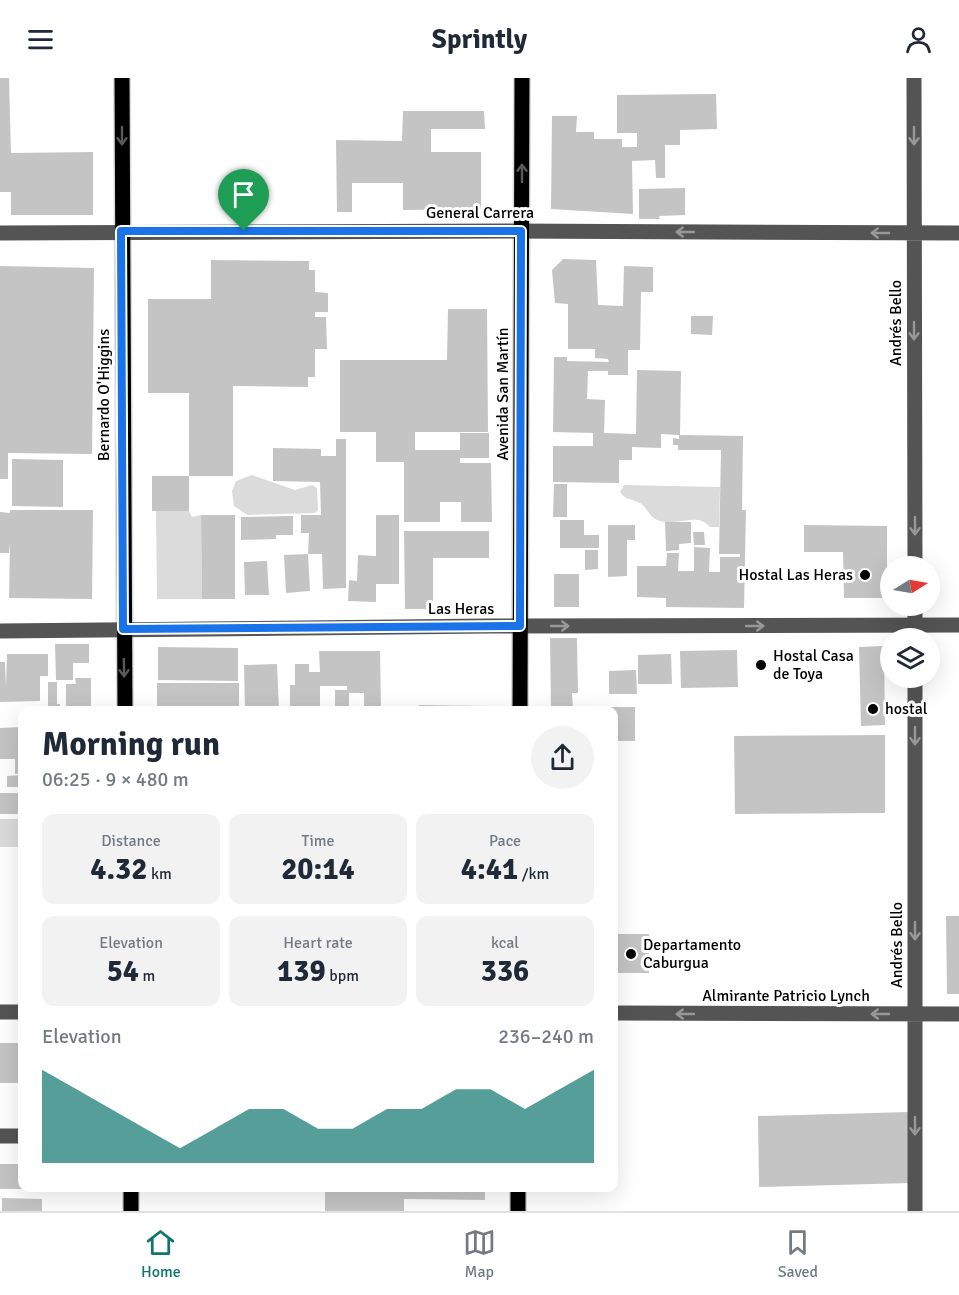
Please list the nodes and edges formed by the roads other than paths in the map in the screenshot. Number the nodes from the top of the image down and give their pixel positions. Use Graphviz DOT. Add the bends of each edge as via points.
graph roads {
  1 [pos="122,78"];
  2 [pos="522,78"];
  3 [pos="914,78"];
  4 [pos="121,231"];
  5 [pos="521,231"];
  6 [pos="0,232"];
  7 [pos="914,233"];
  8 [pos="959,233"];
  9 [pos="915,556"];
  10 [pos="959,625"];
  11 [pos="520,626"];
  12 [pos="940,628"];
  13 [pos="123,629"];
  14 [pos="0,631"];
  15 [pos="880,631"];
  16 [pos="915,688"];
  17 [pos="125,706"];
  18 [pos="520,706"];
  19 [pos="0,1012"];
  20 [pos="18,1012"];
  21 [pos="618,1013"];
  22 [pos="915,1014"];
  23 [pos="959,1014"];
  24 [pos="18,1136"];
  25 [pos="0,1137"];
  26 [pos="131,1192"];
  27 [pos="518,1192"];
  28 [pos="131,1211"];
  29 [pos="518,1211"];
  30 [pos="915,1211"];
  1 -- 4 [label="main road, Bernardo O'Higgins, one-way"];
  5 -- 2 [label="main road, Avenida San Martín, one-way"];
  3 -- 7 [label="street, Andrés Bello, one-way"];
  4 -- 5 [label="street, General Carrera"];
  4 -- 6 [label="street, General Carrera"];
  4 -- 13 [label="main road, Bernardo O'Higgins"];
  7 -- 5 [label="street, General Carrera, one-way"];
  5 -- 11 [label="main road, Avenida San Martín"];
  7 -- 8 [label="street, General Carrera"];
  7 -- 9 [label="street, Andrés Bello, one-way"];
  10 -- 12 [label="street, Las Heras"];
  11 -- 13 [label="street, Las Heras"];
  11 -- 15 [label="street, Las Heras, one-way"];
  11 -- 18 [label="main road, Avenida San Martín"];
  13 -- 14 [label="street, Las Heras"];
  13 -- 17 [label="main road, Bernardo O'Higgins, one-way"];
  16 -- 22 [label="street, Andrés Bello, one-way"];
  19 -- 20 [label="street"];
  22 -- 21 [label="street, Almirante Patricio Lynch, one-way"];
  22 -- 23 [label="street, Almirante Patricio Lynch"];
  22 -- 30 [label="street, Andrés Bello, one-way"];
  24 -- 25 [label="street"];
  26 -- 28 [label="main road"];
  27 -- 29 [label="main road"];
}
